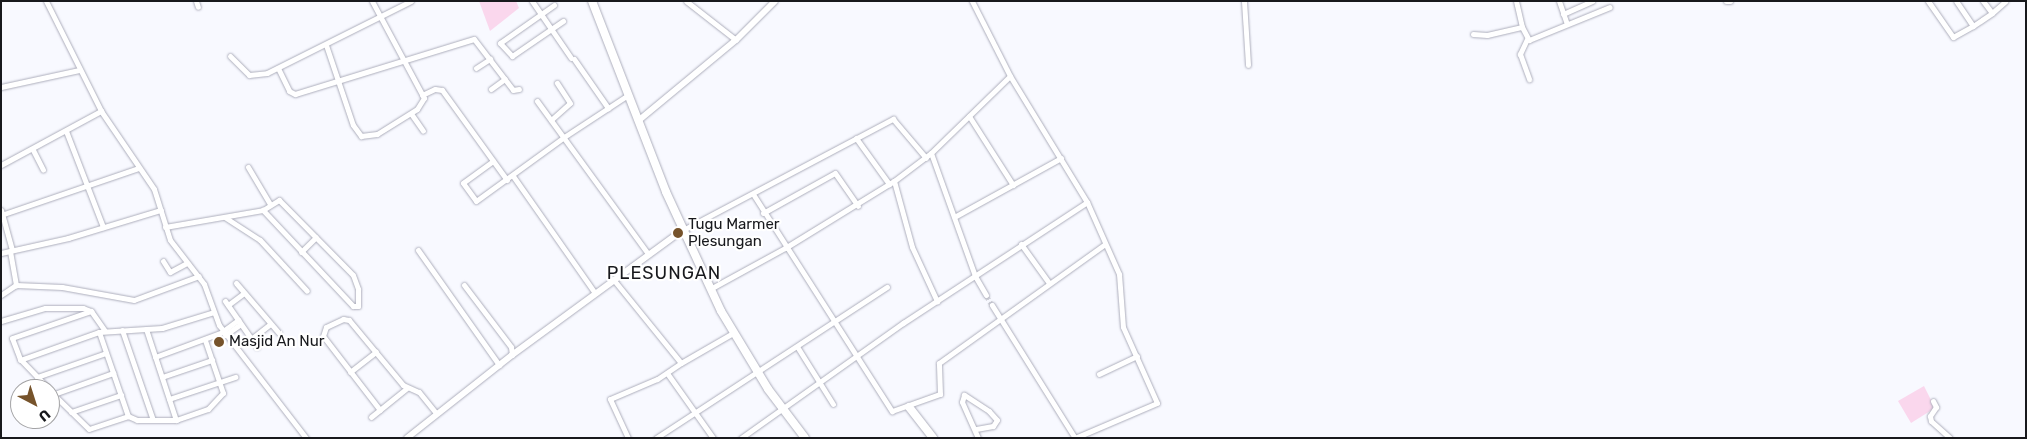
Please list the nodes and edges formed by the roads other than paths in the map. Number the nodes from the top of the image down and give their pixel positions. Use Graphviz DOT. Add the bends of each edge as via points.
graph roads {
  1 [pos="46,1"];
  2 [pos="372,1"];
  3 [pos="411,1"];
  4 [pos="532,1"];
  5 [pos="592,1"];
  6 [pos="686,1"];
  7 [pos="775,1"];
  8 [pos="972,1"];
  9 [pos="1244,1"];
  10 [pos="1516,1"];
  11 [pos="1559,1"];
  12 [pos="1592,1"];
  13 [pos="1928,1"];
  14 [pos="1956,1"];
  15 [pos="1983,1"];
  16 [pos="2006,1"];
  17 [pos="554,5"];
  18 [pos="1610,7"];
  19 [pos="1992,13"];
  20 [pos="541,14"];
  21 [pos="1563,14"];
  22 [pos="379,17"];
  23 [pos="563,21"];
  24 [pos="1567,24"];
  25 [pos="1973,26"];
  26 [pos="1522,27"];
  27 [pos="552,29"];
  28 [pos="1473,34"];
  29 [pos="1527,39"];
  30 [pos="736,40"];
  31 [pos="326,45"];
  32 [pos="230,56"];
  33 [pos="490,59"];
  34 [pos="402,60"];
  35 [pos="1248,64"];
  36 [pos="278,68"];
  37 [pos="476,68"];
  38 [pos="78,70"];
  39 [pos="1010,76"];
  40 [pos="338,79"];
  41 [pos="505,79"];
  42 [pos="1529,79"];
  43 [pos="557,83"];
  44 [pos="1,87"];
  45 [pos="491,89"];
  46 [pos="518,89"];
  47 [pos="422,95"];
  48 [pos="628,95"];
  49 [pos="537,101"];
  50 [pos="608,108"];
  51 [pos="101,111"];
  52 [pos="412,114"];
  53 [pos="969,116"];
  54 [pos="551,120"];
  55 [pos="638,121"];
  56 [pos="66,131"];
  57 [pos="423,131"];
  58 [pos="564,137"];
  59 [pos="856,138"];
  60 [pos="33,150"];
  61 [pos="931,154"];
  62 [pos="926,158"];
  63 [pos="1060,158"];
  64 [pos="493,161"];
  65 [pos="1,166"];
  66 [pos="248,167"];
  67 [pos="138,168"];
  68 [pos="42,170"];
  69 [pos="513,176"];
  70 [pos="507,180"];
  71 [pos="892,182"];
  72 [pos="1013,185"];
  73 [pos="88,187"];
  74 [pos="753,194"];
  75 [pos="1087,202"];
  76 [pos="270,204"];
  77 [pos="858,206"];
  78 [pos="161,210"];
  79 [pos="263,210"];
  80 [pos="2,213"];
  81 [pos="764,213"];
  82 [pos="956,216"];
  83 [pos="226,218"];
  84 [pos="103,227"];
  85 [pos="166,227"];
  86 [pos="683,230"];
  87 [pos="316,238"];
  88 [pos="1021,244"];
  89 [pos="1104,245"];
  90 [pos="786,248"];
  91 [pos="11,250"];
  92 [pos="418,250"];
  93 [pos="301,252"];
  94 [pos="1,253"];
  95 [pos="648,254"];
  96 [pos="163,261"];
  97 [pos="186,263"];
  98 [pos="199,276"];
  99 [pos="975,276"];
  100 [pos="613,279"];
  101 [pos="236,283"];
  102 [pos="1049,283"];
  103 [pos="16,285"];
  104 [pos="464,285"];
  105 [pos="887,287"];
  106 [pos="710,288"];
  107 [pos="307,291"];
  108 [pos="244,293"];
  109 [pos="595,293"];
  110 [pos="1,294"];
  111 [pos="986,296"];
  112 [pos="937,301"];
  113 [pos="992,305"];
  114 [pos="91,311"];
  115 [pos="214,312"];
  116 [pos="1001,318"];
  117 [pos="1,321"];
  118 [pos="239,322"];
  119 [pos="834,323"];
  120 [pos="270,324"];
  121 [pos="146,329"];
  122 [pos="122,330"];
  123 [pos="102,332"];
  124 [pos="224,333"];
  125 [pos="279,333"];
  126 [pos="733,333"];
  127 [pos="251,339"];
  128 [pos="205,340"];
  129 [pos="257,347"];
  130 [pos="798,348"];
  131 [pos="376,352"];
  132 [pos="106,353"];
  133 [pos="512,355"];
  134 [pos="855,356"];
  135 [pos="1137,356"];
  136 [pos="155,357"];
  137 [pos="20,360"];
  138 [pos="212,360"];
  139 [pos="682,363"];
  140 [pos="499,365"];
  141 [pos="350,372"];
  142 [pos="113,373"];
  143 [pos="667,373"];
  144 [pos="758,374"];
  145 [pos="1099,374"];
  146 [pos="235,376"];
  147 [pos="37,377"];
  148 [pos="162,378"];
  149 [pos="220,382"];
  150 [pos="820,383"];
  151 [pos="60,388"];
  152 [pos="407,388"];
  153 [pos="121,395"];
  154 [pos="169,399"];
  155 [pos="60,400"];
  156 [pos="1933,402"];
  157 [pos="833,404"];
  158 [pos="909,407"];
  159 [pos="380,410"];
  160 [pos="784,410"];
  161 [pos="71,412"];
  162 [pos="436,413"];
  163 [pos="695,413"];
  164 [pos="128,416"];
  165 [pos="371,417"];
  166 [pos="153,420"];
  167 [pos="176,420"];
  168 [pos="976,429"];
  169 [pos="306,438"];
  170 [pos="407,438"];
  171 [pos="628,438"];
  172 [pos="656,438"];
  173 [pos="713,438"];
  174 [pos="741,438"];
  175 [pos="805,438"];
  176 [pos="933,438"];
  177 [pos="978,438"];
  178 [pos="1950,438"];
  1 -- 38 [label="street"];
  2 -- 22 [label="street"];
  3 -- 22 [label="street"];
  4 -- 20 [label="street"];
  5 -- 48 [label="main road"];
  6 -- 30 [label="street"];
  7 -- 30 [label="street"];
  8 -- 39 [label="street"];
  9 -- 35 [label="street"];
  10 -- 26 [label="street"];
  11 -- 21 [label="street"];
  12 -- 21 [label="street"];
  13 -- 25 [label="street" via="1953,37"];
  14 -- 25 [label="street"];
  15 -- 19 [label="street"];
  16 -- 19 [label="street"];
  17 -- 20 [label="street"];
  18 -- 24 [label="street"];
  19 -- 25 [label="street"];
  20 -- 27 [label="street"];
  20 -- 27 [label="street" via="500,43 512,56"];
  21 -- 24 [label="street"];
  22 -- 31 [label="street"];
  22 -- 34 [label="street"];
  23 -- 27 [label="street"];
  24 -- 29 [label="street"];
  26 -- 28 [label="street"];
  26 -- 29 [label="street"];
  27 -- 50 [label="street"];
  29 -- 42 [label="street" via="1520,54"];
  30 -- 55 [label="street"];
  31 -- 36 [label="street"];
  31 -- 40 [label="street"];
  32 -- 36 [label="street" via="249,75"];
  33 -- 34 [label="street" via="477,41"];
  33 -- 37 [label="street"];
  33 -- 41 [label="street"];
  34 -- 40 [label="street"];
  34 -- 47 [label="street"];
  36 -- 40 [label="street" via="289,91 295,94"];
  38 -- 44 [label="street"];
  38 -- 51 [label="street"];
  39 -- 53 [label="street"];
  39 -- 63 [label="street"];
  40 -- 52 [label="street" via="353,125 361,136 370,138"];
  41 -- 45 [label="street"];
  41 -- 46 [label="street" via="513,91"];
  43 -- 54 [label="street" via="570,104"];
  47 -- 52 [label="street" via="422,104"];
  47 -- 64 [label="street" via="435,89 442,90"];
  48 -- 50 [label="street"];
  48 -- 55 [label="main road"];
  49 -- 54 [label="street"];
  50 -- 58 [label="street"];
  51 -- 56 [label="street"];
  51 -- 67 [label="street"];
  52 -- 57 [label="street"];
  53 -- 61 [label="street"];
  53 -- 72 [label="street"];
  54 -- 58 [label="street"];
  55 -- 86 [label="main road"];
  56 -- 60 [label="street"];
  56 -- 73 [label="street"];
  58 -- 69 [label="street"];
  58 -- 95 [label="street"];
  59 -- 62 [label="street" via="893,118"];
  59 -- 71 [label="street"];
  59 -- 74 [label="street"];
  60 -- 65 [label="street"];
  60 -- 68 [label="street"];
  61 -- 62 [label="street"];
  61 -- 82 [label="street"];
  62 -- 71 [label="street"];
  63 -- 72 [label="street"];
  63 -- 75 [label="street"];
  64 -- 70 [label="street"];
  64 -- 70 [label="street" via="463,183 474,200 478,201"];
  66 -- 76 [label="street"];
  67 -- 73 [label="street"];
  67 -- 78 [label="street" via="154,188"];
  69 -- 70 [label="street"];
  69 -- 109 [label="street"];
  71 -- 77 [label="street"];
  71 -- 112 [label="street" via="912,248"];
  72 -- 82 [label="street"];
  73 -- 80 [label="street"];
  73 -- 84 [label="street"];
  74 -- 81 [label="street"];
  74 -- 86 [label="street"];
  75 -- 88 [label="street"];
  75 -- 89 [label="street"];
  76 -- 79 [label="street"];
  76 -- 87 [label="street" via="281,201"];
  77 -- 81 [label="street" via="839,176 833,174"];
  77 -- 90 [label="street"];
  78 -- 84 [label="street"];
  78 -- 85 [label="street"];
  79 -- 83 [label="street"];
  79 -- 93 [label="street"];
  80 -- 91 [label="street"];
  81 -- 90 [label="street"];
  82 -- 99 [label="street"];
  83 -- 85 [label="street"];
  83 -- 107 [label="street" via="260,240"];
  84 -- 91 [label="street"];
  85 -- 97 [label="street" via="174,247"];
  86 -- 95 [label="street"];
  86 -- 106 [label="main road"];
  87 -- 93 [label="street"];
  87 -- 93 [label="street" via="356,280 358,306 353,306"];
  88 -- 99 [label="street"];
  88 -- 102 [label="street"];
  89 -- 102 [label="street"];
  89 -- 135 [label="street" via="1119,274 1123,327"];
  90 -- 106 [label="street"];
  90 -- 119 [label="street"];
  91 -- 94 [label="street"];
  91 -- 103 [label="street"];
  92 -- 140 [label="street"];
  95 -- 100 [label="street"];
  96 -- 97 [label="street" via="170,272"];
  97 -- 98 [label="street"];
  98 -- 103 [label="street" via="134,300 62,286"];
  98 -- 115 [label="street" via="208,291"];
  99 -- 111 [label="street"];
  99 -- 112 [label="street"];
  100 -- 109 [label="street"];
  100 -- 139 [label="street"];
  101 -- 108 [label="street"];
  102 -- 116 [label="street"];
  103 -- 110 [label="street"];
  104 -- 133 [label="street" via="511,347"];
  105 -- 119 [label="street"];
  106 -- 126 [label="main road"];
  108 -- 118 [label="street" via="226,303"];
  108 -- 120 [label="street"];
  109 -- 133 [label="street"];
  112 -- 134 [label="street"];
  113 -- 116 [label="street"];
  114 -- 117 [label="street" via="53,307"];
  114 -- 123 [label="street"];
  114 -- 137 [label="street" via="12,338"];
  115 -- 121 [label="street" via="177,325"];
  115 -- 124 [label="street"];
  116 -- 135 [label="street" via="1075,438 1156,406 1157,398"];
  116 -- 158 [label="street" via="939,364 940,394"];
  118 -- 124 [label="street"];
  118 -- 127 [label="street"];
  119 -- 130 [label="street"];
  119 -- 134 [label="street"];
  120 -- 125 [label="street"];
  120 -- 127 [label="street"];
  121 -- 122 [label="street"];
  121 -- 136 [label="street"];
  122 -- 123 [label="street"];
  122 -- 166 [label="street"];
  123 -- 132 [label="street"];
  123 -- 137 [label="street"];
  124 -- 128 [label="street"];
  124 -- 169 [label="street"];
  126 -- 139 [label="street"];
  126 -- 144 [label="main road"];
  127 -- 129 [label="street"];
  128 -- 136 [label="street"];
  128 -- 138 [label="street"];
  130 -- 144 [label="street"];
  130 -- 150 [label="street"];
  131 -- 141 [label="street"];
  131 -- 141 [label="street" via="349,320 343,319 326,327 322,336"];
  131 -- 152 [label="street"];
  132 -- 142 [label="street"];
  132 -- 147 [label="street"];
  133 -- 140 [label="street"];
  134 -- 150 [label="street"];
  134 -- 158 [label="street" via="890,411"];
  135 -- 145 [label="street"];
  136 -- 148 [label="street"];
  137 -- 147 [label="street"];
  138 -- 148 [label="street"];
  138 -- 149 [label="street"];
  139 -- 143 [label="street"];
  140 -- 162 [label="street"];
  141 -- 159 [label="street"];
  142 -- 151 [label="street"];
  142 -- 153 [label="street"];
  143 -- 163 [label="street"];
  143 -- 171 [label="street" via="610,400"];
  144 -- 160 [label="main road"];
  144 -- 163 [label="street"];
  146 -- 149 [label="street"];
  148 -- 154 [label="street"];
  149 -- 154 [label="street"];
  149 -- 167 [label="street" via="222,393 210,408"];
  150 -- 157 [label="street"];
  150 -- 160 [label="street"];
  152 -- 159 [label="street"];
  152 -- 162 [label="street" via="419,392"];
  153 -- 161 [label="street"];
  153 -- 164 [label="street"];
  154 -- 167 [label="street"];
  155 -- 161 [label="street"];
  156 -- 178 [label="street" via="1936,407 1930,416 1931,421"];
  158 -- 176 [label="main road"];
  159 -- 165 [label="street"];
  160 -- 174 [label="street"];
  160 -- 175 [label="main road"];
  161 -- 164 [label="street" via="88,429"];
  162 -- 170 [label="street"];
  163 -- 172 [label="street"];
  163 -- 173 [label="street"];
  164 -- 166 [label="street" via="136,420"];
  166 -- 167 [label="street"];
  168 -- 168 [label="street" via="962,402 964,395 997,420 993,426"];
  168 -- 177 [label="street"];
}
